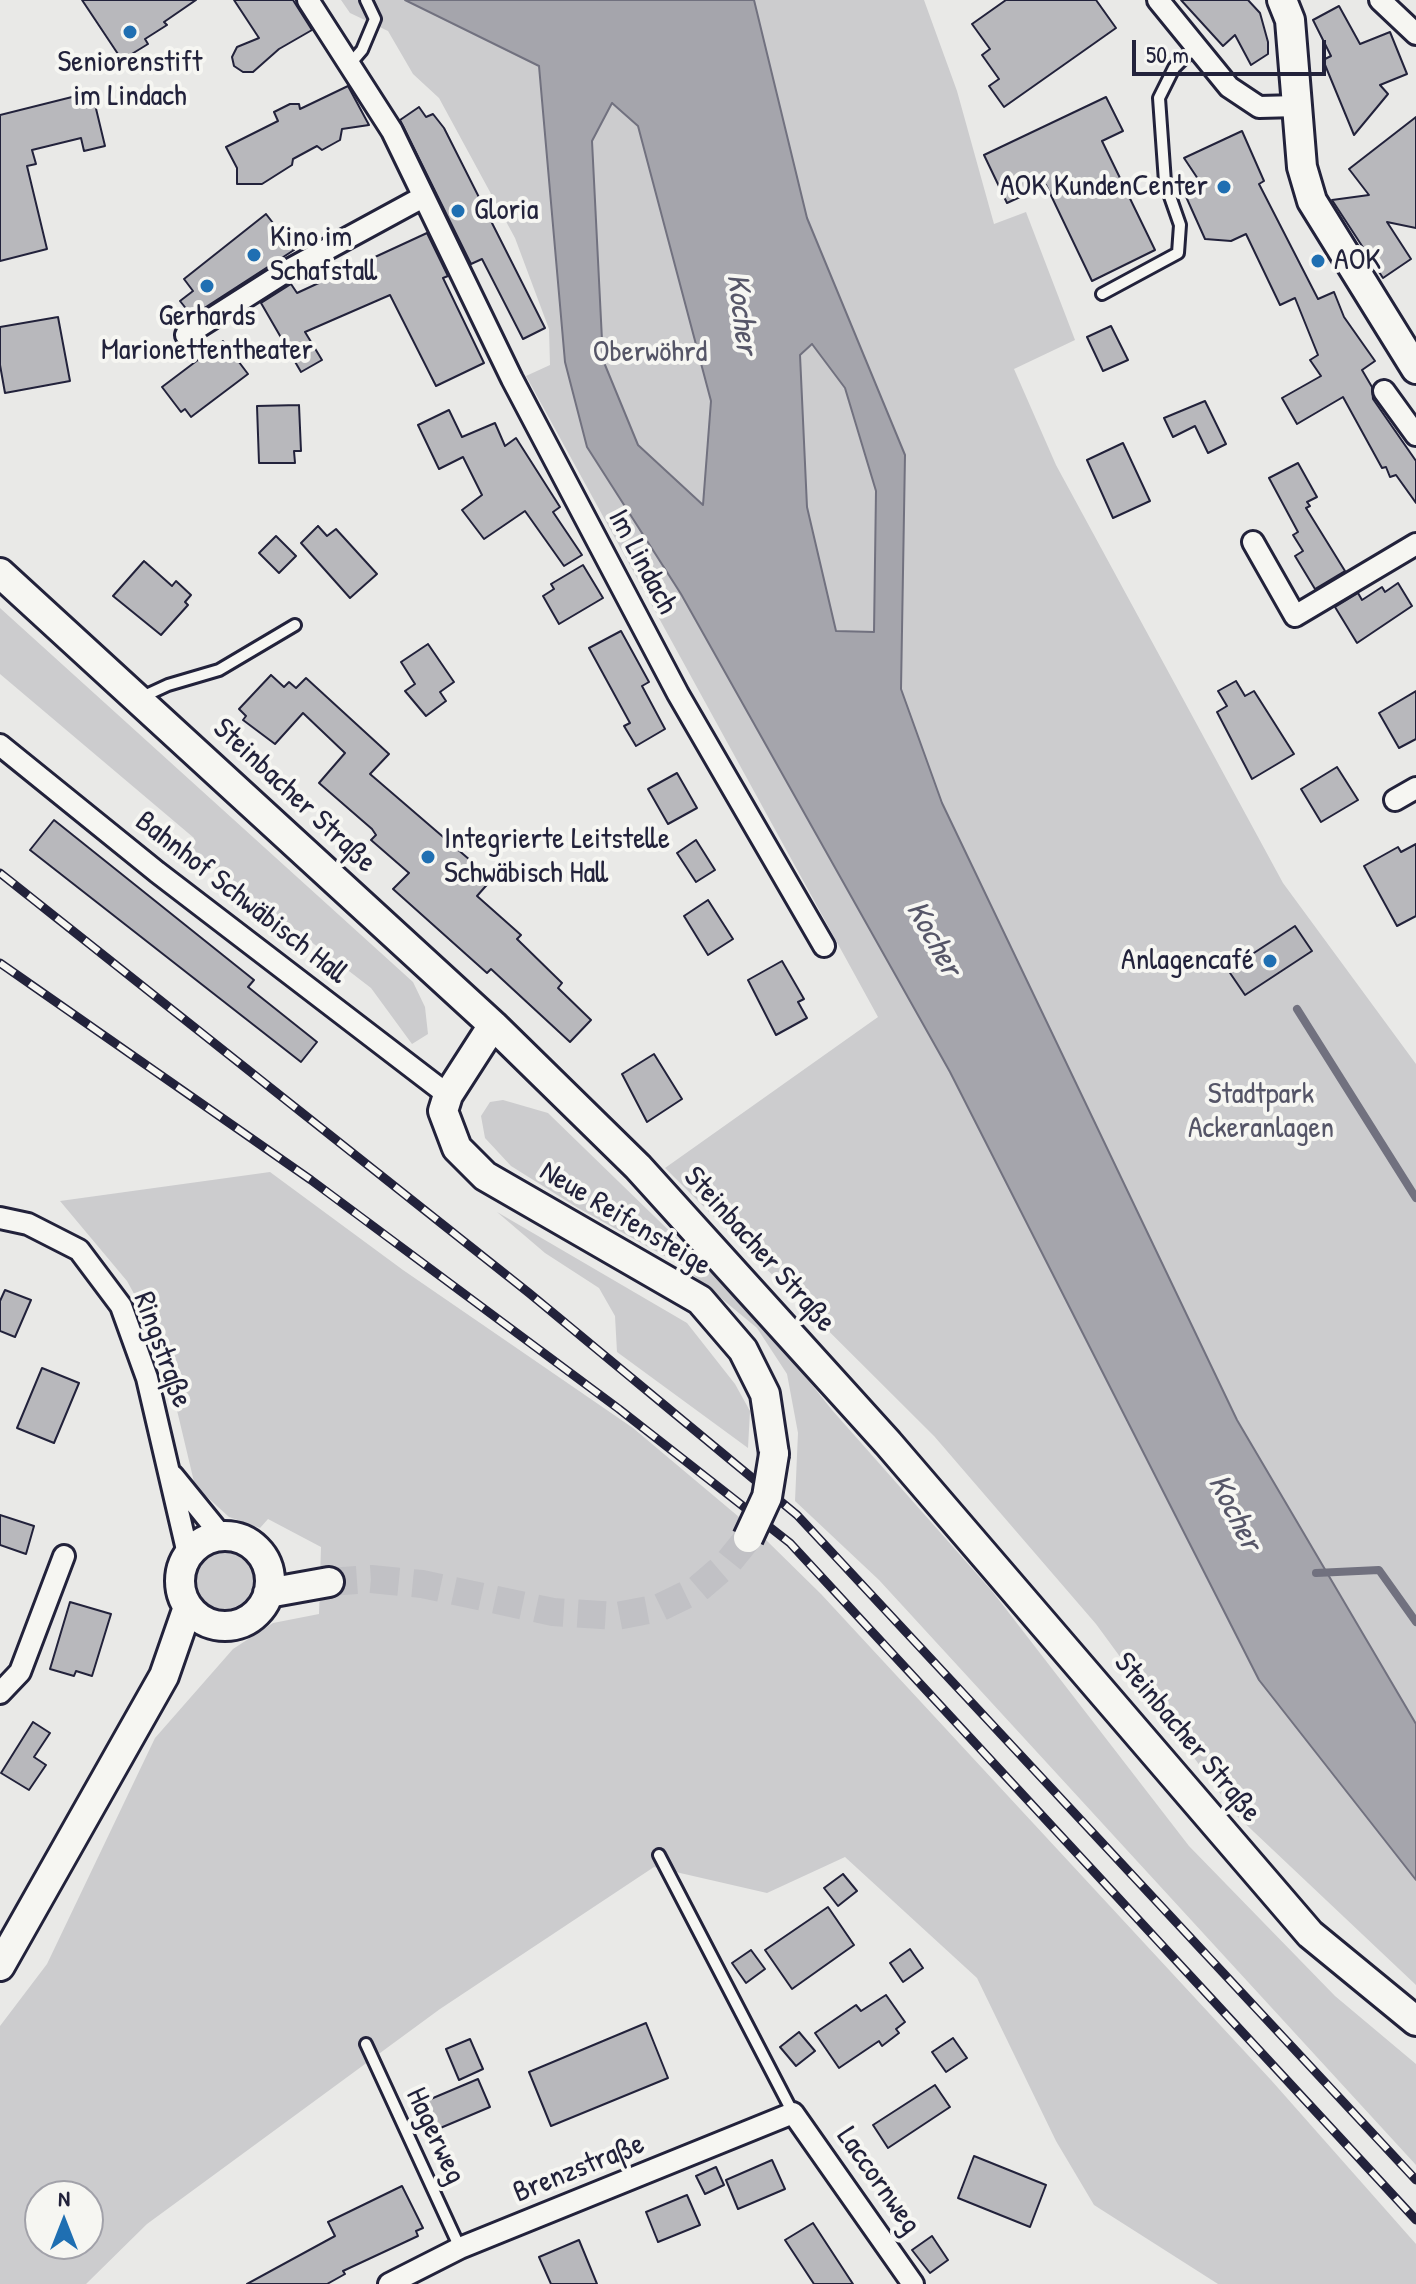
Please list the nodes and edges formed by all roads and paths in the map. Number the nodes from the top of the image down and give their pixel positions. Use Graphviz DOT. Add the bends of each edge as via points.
graph roads {
  1 [pos="308,0"];
  2 [pos="366,0"];
  3 [pos="1158,0"];
  4 [pos="1282,0"];
  5 [pos="1380,0"];
  6 [pos="1416,34"];
  7 [pos="1195,47"];
  8 [pos="350,64"];
  9 [pos="1298,106"];
  10 [pos="423,197"];
  11 [pos="1102,294"];
  12 [pos="186,335"];
  13 [pos="1416,369"];
  14 [pos="1384,391"];
  15 [pos="1416,435"];
  16 [pos="1253,542"];
  17 [pos="1416,544"];
  18 [pos="0,573"];
  19 [pos="295,625"];
  20 [pos="140,698"];
  21 [pos="0,745"];
  22 [pos="1416,788"];
  23 [pos="1395,800"];
  24 [pos="824,946"];
  25 [pos="493,1025"];
  26 [pos="448,1095"];
  27 [pos="0,1218"];
  28 [pos="168,1470"];
  29 [pos="221,1535"];
  30 [pos="748,1538"];
  31 [pos="188,1554"];
  32 [pos="64,1556"];
  33 [pos="269,1582"];
  34 [pos="321,1583"];
  35 [pos="188,1607"];
  36 [pos="219,1626"];
  37 [pos="164,1676"];
  38 [pos="0,1693"];
  39 [pos="659,1855"];
  40 [pos="0,1966"];
  41 [pos="1416,2021"];
  42 [pos="366,2044"];
  43 [pos="793,2113"];
  44 [pos="460,2248"];
  45 [pos="389,2284"];
  46 [pos="913,2284"];
  1 -- 8 [label="street, Im Lindach"];
  2 -- 8 [label="lane" via="375,19"];
  3 -- 7 [label="street"];
  4 -- 9 [label="main road" via="1290,20"];
  5 -- 6 [label="street"];
  7 -- 9 [label="street" via="1229,87 1259,107"];
  7 -- 11 [label="lane" via="1174,68 1159,98 1165,182 1180,225 1178,253"];
  8 -- 10 [label="street, Im Lindach" via="392,131"];
  9 -- 13 [label="main road" via="1302,167 1312,201"];
  10 -- 12 [label="street" via="285,272"];
  10 -- 24 [label="street, Im Lindach" via="678,694"];
  14 -- 15 [label="street"];
  16 -- 17 [label="street" via="1295,616"];
  18 -- 20 [label="main road, Steinbacher Straße"];
  19 -- 20 [label="lane" via="219,670"];
  20 -- 25 [label="main road, Steinbacher Straße"];
  21 -- 26 [label="street, Bahnhof Schwäbisch Hall"];
  22 -- 23 [label="street"];
  25 -- 26 [label="main road"];
  25 -- 41 [label="main road, Steinbacher Straße" via="638,1167 877,1431 1310,1934"];
  26 -- 30 [label="main road, Neue Reifensteige, bridge" via="443,1111 457,1148 485,1176 700,1300 743,1350 765,1394 774,1454 767,1497"];
  27 -- 28 [label="street, Ringstraße" via="28,1224 79,1250 121,1306 147,1378"];
  28 -- 29 [label="street, Ringstraße"];
  28 -- 31 [label="street, Ringstraße"];
  29 -- 31 [label="main road" via="197,1544"];
  29 -- 33 [label="main road" via="257,1548"];
  31 -- 35 [label="main road" via="179,1580"];
  32 -- 38 [label="street" via="20,1672"];
  33 -- 34 [label="main road"];
  33 -- 36 [label="main road" via="261,1608 250,1619"];
  35 -- 36 [label="main road"];
  35 -- 37 [label="main road"];
  36 -- 37 [label="main road"];
  37 -- 40 [label="main road"];
  39 -- 43 [label="lane"];
  42 -- 44 [label="lane, Hagerweg"];
  43 -- 44 [label="street, Brenzstraße"];
  43 -- 46 [label="street, Laccornweg"];
  44 -- 45 [label="street, Brenzstraße"];
}
